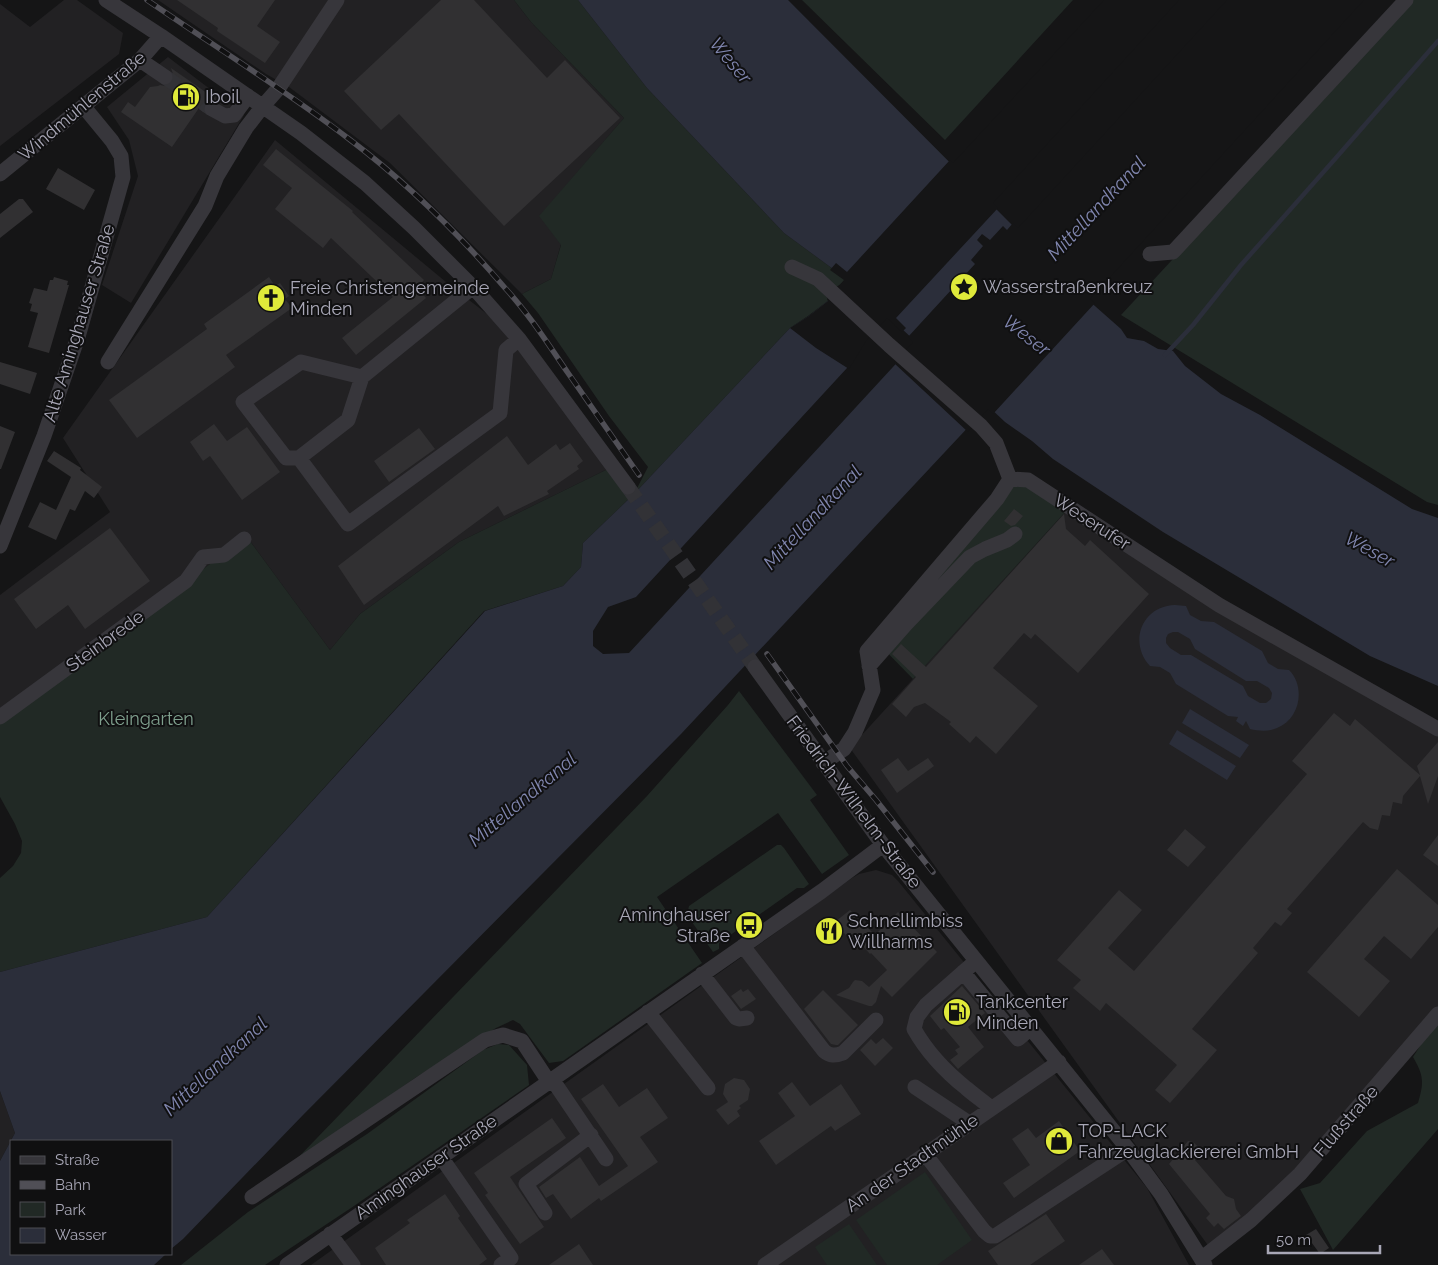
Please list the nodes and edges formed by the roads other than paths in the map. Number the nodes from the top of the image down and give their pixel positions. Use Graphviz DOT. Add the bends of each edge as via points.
graph roads {
  1 [pos="106,0"];
  2 [pos="338,0"];
  3 [pos="1406,0"];
  4 [pos="161,36"];
  5 [pos="140,60"];
  6 [pos="165,77"];
  7 [pos="248,96"];
  8 [pos="263,106"];
  9 [pos="84,107"];
  10 [pos="212,109"];
  11 [pos="0,174"];
  12 [pos="1150,254"];
  13 [pos="792,267"];
  14 [pos="473,287"];
  15 [pos="518,339"];
  16 [pos="108,362"];
  17 [pos="362,377"];
  18 [pos="299,458"];
  19 [pos="1010,478"];
  20 [pos="628,487"];
  21 [pos="1015,534"];
  22 [pos="244,539"];
  23 [pos="0,546"];
  24 [pos="869,666"];
  25 [pos="755,667"];
  26 [pos="0,717"];
  27 [pos="1438,729"];
  28 [pos="823,764"];
  29 [pos="883,845"];
  30 [pos="743,946"];
  31 [pos="976,961"];
  32 [pos="963,972"];
  33 [pos="702,974"];
  34 [pos="648,1012"];
  35 [pos="1438,1014"];
  36 [pos="747,1018"];
  37 [pos="876,1020"];
  38 [pos="1031,1028"];
  39 [pos="1058,1062"];
  40 [pos="551,1080"];
  41 [pos="915,1087"];
  42 [pos="708,1088"];
  43 [pos="991,1108"];
  44 [pos="969,1123"];
  45 [pos="591,1135"];
  46 [pos="1128,1149"];
  47 [pos="925,1154"];
  48 [pos="441,1157"];
  49 [pos="606,1159"];
  50 [pos="252,1197"];
  51 [pos="545,1213"];
  52 [pos="330,1234"];
  53 [pos="1203,1262"];
  54 [pos="287,1265"];
  55 [pos="353,1265"];
  56 [pos="501,1265"];
  57 [pos="765,1265"];
  1 -- 4 [label="street"];
  2 -- 8 [label="street"];
  3 -- 12 [label="street" via="1173,252"];
  4 -- 5 [label="street, Windmühlenstraße"];
  4 -- 7 [label="street"];
  5 -- 6 [label="street"];
  5 -- 9 [label="street, Windmühlenstraße"];
  7 -- 8 [label="street"];
  7 -- 10 [label="street" via="234,115 225,116"];
  8 -- 14 [label="street" via="365,183"];
  8 -- 16 [label="street" via="246,128 217,176 200,215"];
  9 -- 11 [label="street, Windmühlenstraße"];
  9 -- 23 [label="street, Alte Aminghauser Straße" via="121,156 123,177 78,337 44,436"];
  13 -- 19 [label="street" via="818,280 981,426 996,443"];
  14 -- 15 [label="street"];
  14 -- 17 [label="street"];
  15 -- 18 [label="street" via="506,350 500,413 348,524"];
  15 -- 20 [label="street"];
  17 -- 18 [label="street" via="348,420"];
  17 -- 18 [label="street" via="301,362 243,402 286,458"];
  19 -- 24 [label="street" via="992,505 867,651"];
  19 -- 27 [label="street, Weserufer" via="1028,480 1219,605"];
  21 -- 24 [label="street" via="970,557"];
  22 -- 26 [label="street, Steinbrede" via="224,555 202,557 186,581"];
  24 -- 28 [label="street" via="873,690 855,732 844,748"];
  25 -- 28 [label="street, Friedrich-Wilhelm-Straße"];
  28 -- 29 [label="street, Friedrich-Wilhelm-Straße"];
  29 -- 30 [label="street, Aminghauser Straße"];
  29 -- 31 [label="street, Friedrich-Wilhelm-Straße"];
  30 -- 33 [label="street, Aminghauser Straße"];
  30 -- 37 [label="street" via="827,1054 843,1053"];
  31 -- 32 [label="street"];
  31 -- 38 [label="street, Friedrich-Wilhelm-Straße"];
  32 -- 38 [label="street" via="1018,1038"];
  32 -- 43 [label="street" via="926,1005 917,1017 914,1029 931,1055"];
  33 -- 34 [label="street, Aminghauser Straße"];
  33 -- 36 [label="street" via="736,1018"];
  34 -- 40 [label="street, Aminghauser Straße"];
  34 -- 42 [label="street"];
  35 -- 53 [label="street, Flußstraße" via="1300,1174"];
  38 -- 39 [label="street, Friedrich-Wilhelm-Straße"];
  39 -- 43 [label="street, An der Stadtmühle"];
  39 -- 46 [label="street, Friedrich-Wilhelm-Straße"];
  40 -- 45 [label="street"];
  40 -- 48 [label="street, Aminghauser Straße"];
  40 -- 50 [label="street" via="522,1041 503,1035 485,1040"];
  41 -- 44 [label="street"];
  43 -- 44 [label="street, An der Stadtmühle"];
  44 -- 47 [label="street, An der Stadtmühle"];
  45 -- 49 [label="street"];
  45 -- 51 [label="street" via="526,1184"];
  46 -- 47 [label="street" via="995,1236 984,1231"];
  46 -- 53 [label="street, Friedrich-Wilhelm-Straße" via="1161,1194"];
  47 -- 57 [label="street, An der Stadtmühle"];
  48 -- 52 [label="street, Aminghauser Straße"];
  48 -- 56 [label="street" via="512,1258"];
  52 -- 54 [label="street, Aminghauser Straße"];
  52 -- 55 [label="street"];
}
